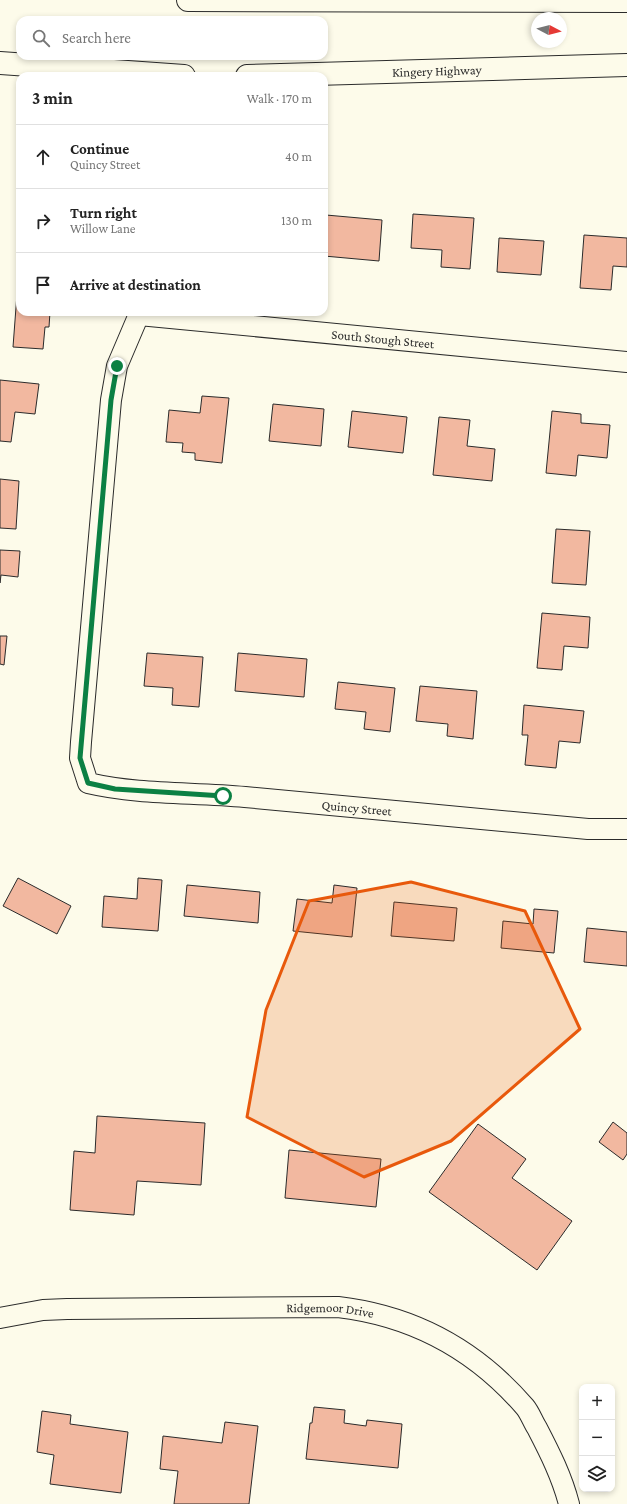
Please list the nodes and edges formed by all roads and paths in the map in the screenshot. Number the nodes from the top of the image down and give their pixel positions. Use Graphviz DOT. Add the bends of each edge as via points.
graph roads {
  1 [pos="188,0"];
  2 [pos="627,1"];
  3 [pos="0,63"];
  4 [pos="627,65"];
  5 [pos="127,72"];
  6 [pos="328,74"];
  7 [pos="139,316"];
  8 [pos="170,316"];
  9 [pos="627,362"];
  10 [pos="627,829"];
  11 [pos="0,1318"];
  12 [pos="569,1504"];
  1 -- 2 [label="highway"];
  3 -- 5 [label="highway"];
  4 -- 6 [label="highway, Kingery Highway"];
  7 -- 10 [label="street, Quincy Street" via="117,366 111,400 80,758 88,783 146,792 237,796 588,829"];
  8 -- 9 [label="street, South Stough Street"];
  11 -- 12 [label="street, Ridgemoor Drive" via="43,1310 67,1309 338,1307 362,1310 407,1322 428,1331 470,1356 526,1408 552,1456"];
}
